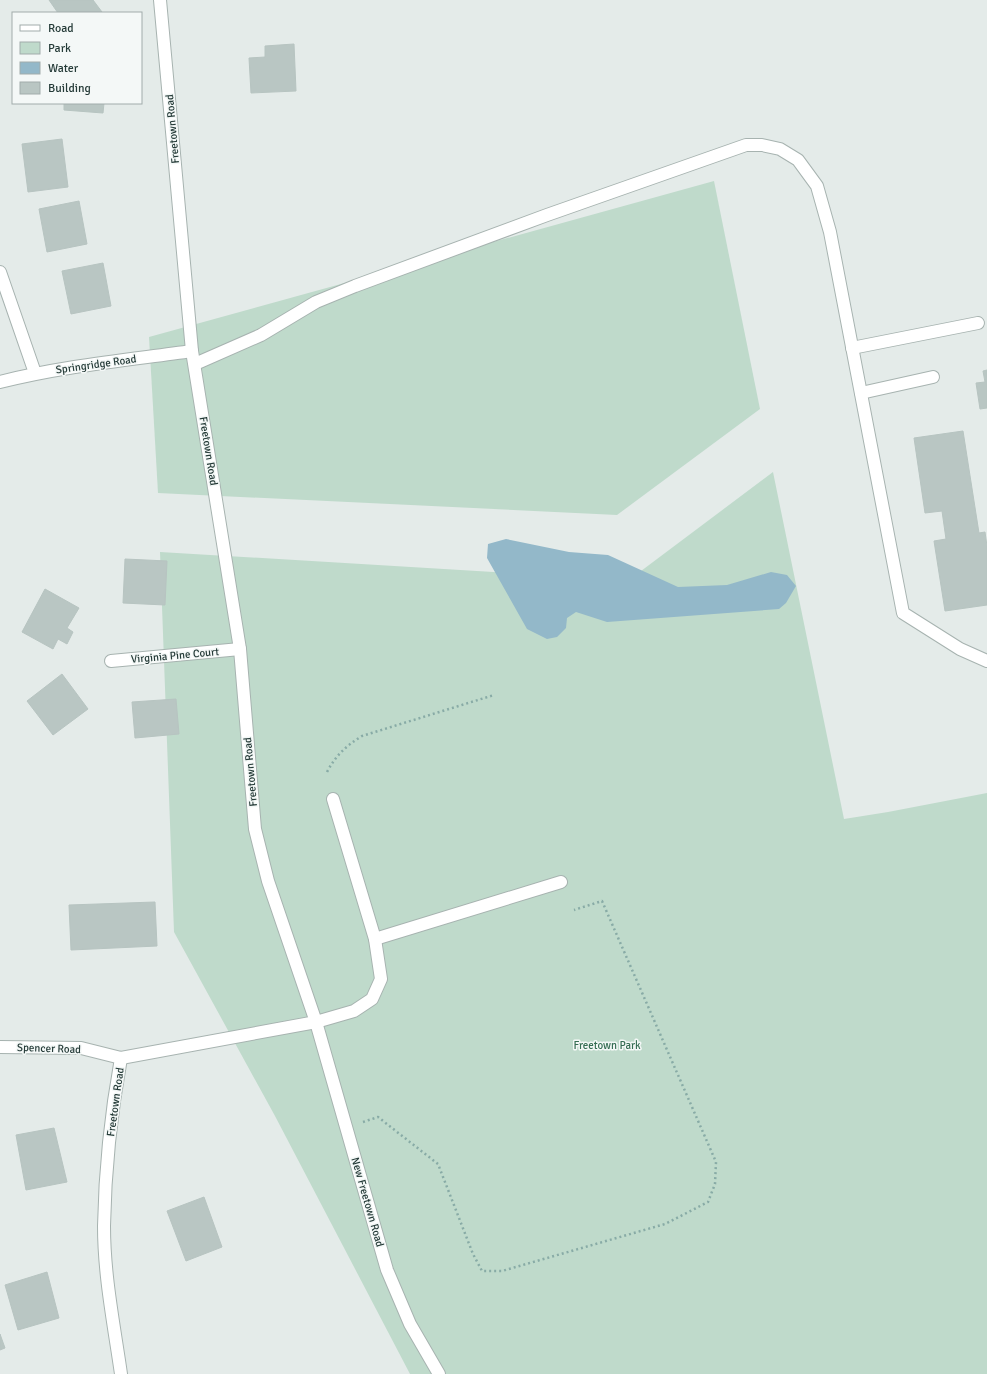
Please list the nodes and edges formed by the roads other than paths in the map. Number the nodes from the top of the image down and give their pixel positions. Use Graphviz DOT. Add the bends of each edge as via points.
graph roads {
  1 [pos="160,0"];
  2 [pos="0,272"];
  3 [pos="978,323"];
  4 [pos="852,348"];
  5 [pos="192,351"];
  6 [pos="195,364"];
  7 [pos="35,373"];
  8 [pos="933,377"];
  9 [pos="0,382"];
  10 [pos="861,393"];
  11 [pos="240,649"];
  12 [pos="111,661"];
  13 [pos="987,661"];
  14 [pos="333,799"];
  15 [pos="560,882"];
  16 [pos="375,939"];
  17 [pos="316,1022"];
  18 [pos="0,1047"];
  19 [pos="121,1058"];
  20 [pos="121,1374"];
  21 [pos="439,1374"];
  1 -- 5 [label="street, Freetown Road"];
  2 -- 7 [label="street"];
  3 -- 4 [label="street"];
  4 -- 6 [label="street" via="830,232 817,186 798,160 780,149 746,145 355,286 316,302 261,335"];
  4 -- 10 [label="street"];
  5 -- 6 [label="street, Freetown Road"];
  5 -- 7 [label="street, Springridge Road"];
  6 -- 11 [label="street, Freetown Road"];
  7 -- 9 [label="street, Springridge Road"];
  8 -- 10 [label="street"];
  10 -- 13 [label="street" via="903,613 960,648"];
  11 -- 12 [label="street, Virginia Pine Court"];
  11 -- 17 [label="street, Freetown Road" via="255,830 268,882"];
  14 -- 16 [label="street"];
  15 -- 16 [label="street"];
  16 -- 17 [label="street" via="381,979 372,999 354,1011"];
  17 -- 19 [label="street, Freetown Road"];
  17 -- 21 [label="street, New Freetown Road" via="387,1270 410,1324"];
  18 -- 19 [label="street, Spencer Road" via="81,1048"];
  19 -- 20 [label="street, Freetown Road" via="112,1104 104,1227 109,1295"];
}
